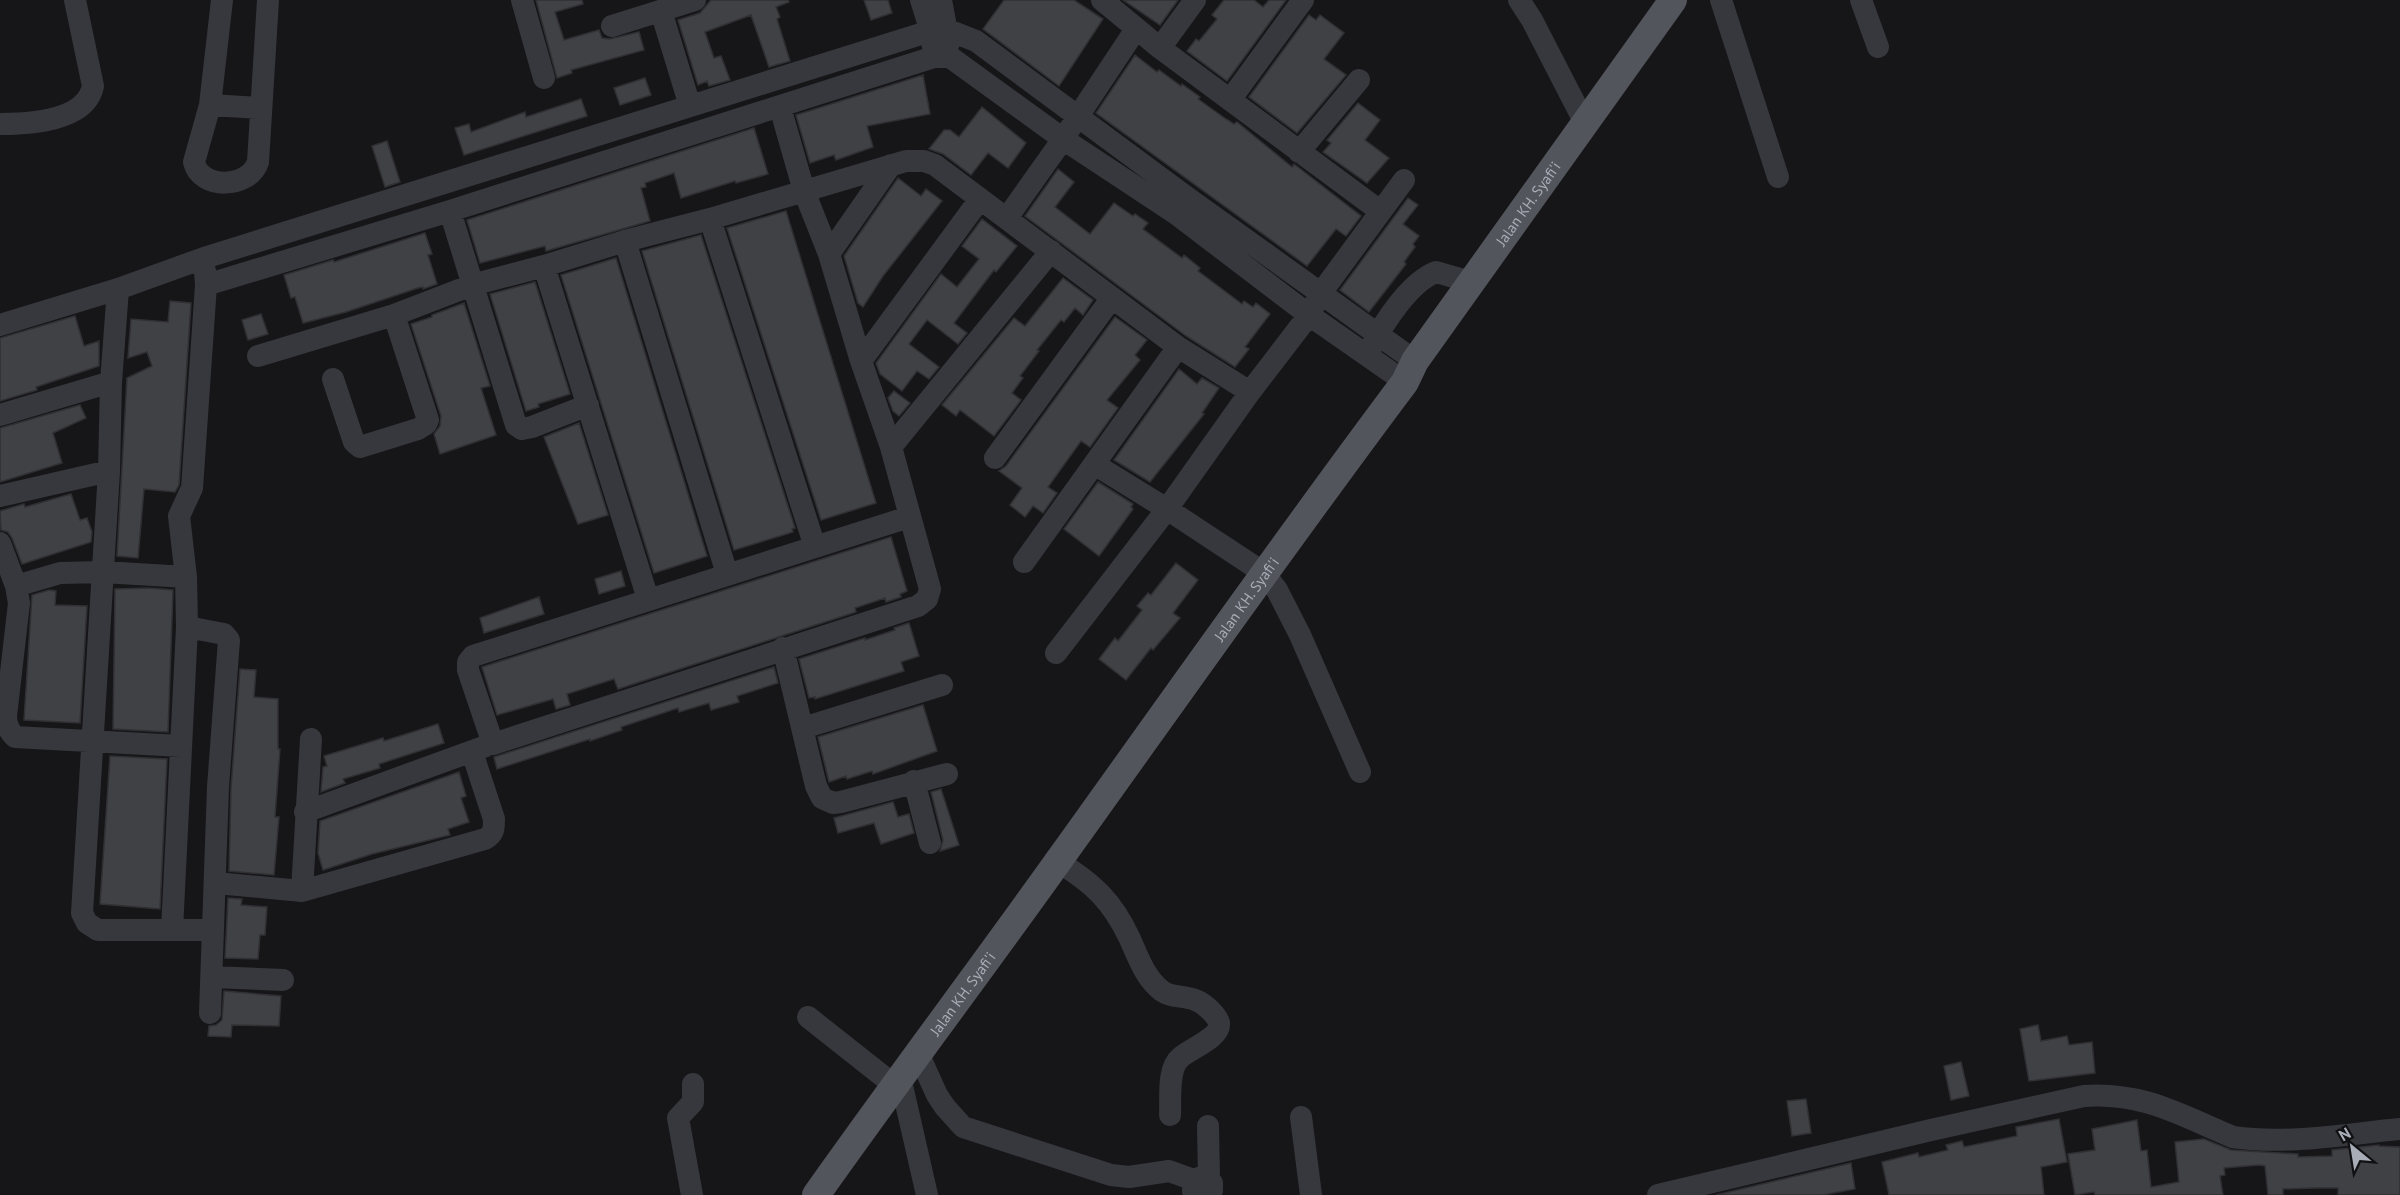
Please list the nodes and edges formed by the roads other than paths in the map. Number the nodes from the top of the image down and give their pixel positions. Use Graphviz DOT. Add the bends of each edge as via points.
graph roads {
  1 [pos="75,0"];
  2 [pos="222,0"];
  3 [pos="268,0"];
  4 [pos="522,0"];
  5 [pos="696,0"];
  6 [pos="921,0"];
  7 [pos="941,0"];
  8 [pos="1102,0"];
  9 [pos="1196,0"];
  10 [pos="1303,0"];
  11 [pos="1519,0"];
  12 [pos="1673,0"];
  13 [pos="1721,0"];
  14 [pos="1861,0"];
  15 [pos="645,9"];
  16 [pos="612,26"];
  17 [pos="1136,29"];
  18 [pos="939,31"];
  19 [pos="1878,47"];
  20 [pos="1160,48"];
  21 [pos="942,57"];
  22 [pos="544,78"];
  23 [pos="1359,80"];
  24 [pos="716,98"];
  25 [pos="1230,100"];
  26 [pos="210,105"];
  27 [pos="690,106"];
  28 [pos="780,107"];
  29 [pos="260,108"];
  30 [pos="1077,116"];
  31 [pos="1585,123"];
  32 [pos="0,124"];
  33 [pos="724,125"];
  34 [pos="1063,139"];
  35 [pos="1299,152"];
  36 [pos="891,165"];
  37 [pos="1778,177"];
  38 [pos="1404,180"];
  39 [pos="804,191"];
  40 [pos="980,199"];
  41 [pos="1181,206"];
  42 [pos="450,211"];
  43 [pos="1380,211"];
  44 [pos="1007,218"];
  45 [pos="710,219"];
  46 [pos="625,241"];
  47 [pos="1051,251"];
  48 [pos="829,254"];
  49 [pos="204,258"];
  50 [pos="544,266"];
  51 [pos="1471,282"];
  52 [pos="206,285"];
  53 [pos="472,285"];
  54 [pos="118,290"];
  55 [pos="1321,293"];
  56 [pos="1111,299"];
  57 [pos="394,315"];
  58 [pos="1309,315"];
  59 [pos="0,325"];
  60 [pos="1378,335"];
  61 [pos="1178,347"];
  62 [pos="1368,355"];
  63 [pos="258,356"];
  64 [pos="861,361"];
  65 [pos="1410,372"];
  66 [pos="333,379"];
  67 [pos="111,382"];
  68 [pos="1250,392"];
  69 [pos="588,405"];
  70 [pos="0,415"];
  71 [pos="891,447"];
  72 [pos="995,458"];
  73 [pos="1094,464"];
  74 [pos="109,471"];
  75 [pos="0,496"];
  76 [pos="1167,509"];
  77 [pos="909,517"];
  78 [pos="0,543"];
  79 [pos="815,547"];
  80 [pos="1024,562"];
  81 [pos="103,572"];
  82 [pos="1264,573"];
  83 [pos="727,574"];
  84 [pos="186,577"];
  85 [pos="16,585"];
  86 [pos="648,599"];
  87 [pos="187,627"];
  88 [pos="783,648"];
  89 [pos="1056,652"];
  90 [pos="942,685"];
  91 [pos="183,722"];
  92 [pos="803,728"];
  93 [pos="222,731"];
  94 [pos="310,739"];
  95 [pos="93,742"];
  96 [pos="493,744"];
  97 [pos="181,746"];
  98 [pos="472,752"];
  99 [pos="1360,772"];
  100 [pos="947,774"];
  101 [pos="914,781"];
  102 [pos="180,787"];
  103 [pos="219,787"];
  104 [pos="305,812"];
  105 [pos="930,843"];
  106 [pos="1058,862"];
  107 [pos="216,883"];
  108 [pos="302,891"];
  109 [pos="172,930"];
  110 [pos="213,930"];
  111 [pos="212,977"];
  112 [pos="283,980"];
  113 [pos="210,1013"];
  114 [pos="808,1017"];
  115 [pos="918,1053"];
  116 [pos="897,1081"];
  117 [pos="693,1084"];
  118 [pos="1170,1115"];
  119 [pos="1301,1116"];
  120 [pos="1208,1126"];
  121 [pos="2400,1129"];
  122 [pos="1204,1189"];
  123 [pos="692,1195"];
  124 [pos="816,1195"];
  125 [pos="927,1195"];
  126 [pos="1311,1195"];
  127 [pos="1658,1195"];
  1 -- 32 [label="street" via="91,73 91,96 76,110 61,116"];
  2 -- 26 [label="street"];
  3 -- 29 [label="street"];
  4 -- 22 [label="street"];
  5 -- 15 [label="street"];
  6 -- 18 [label="street"];
  7 -- 18 [label="street"];
  8 -- 17 [label="street"];
  9 -- 20 [label="street"];
  10 -- 25 [label="street"];
  11 -- 31 [label="street"];
  12 -- 31 [label="main road, Jalan KH. Syafi'i"];
  13 -- 37 [label="street"];
  14 -- 19 [label="street"];
  15 -- 16 [label="street"];
  15 -- 27 [label="street"];
  17 -- 20 [label="street"];
  17 -- 30 [label="street"];
  18 -- 21 [label="street"];
  18 -- 24 [label="street"];
  18 -- 30 [label="street" via="976,41"];
  20 -- 25 [label="street"];
  21 -- 28 [label="street"];
  21 -- 34 [label="street"];
  23 -- 35 [label="street"];
  24 -- 27 [label="street"];
  24 -- 33 [label="street"];
  25 -- 35 [label="street"];
  26 -- 29 [label="street"];
  26 -- 29 [label="street" via="194,162 199,174 217,182 239,181 256,168"];
  27 -- 49 [label="street"];
  28 -- 33 [label="street"];
  28 -- 39 [label="street"];
  30 -- 34 [label="street"];
  30 -- 41 [label="street"];
  31 -- 51 [label="main road, Jalan KH. Syafi'i"];
  33 -- 42 [label="street"];
  34 -- 41 [label="street"];
  34 -- 44 [label="street"];
  35 -- 43 [label="street"];
  36 -- 39 [label="street"];
  36 -- 40 [label="street" via="916,160 935,165"];
  36 -- 48 [label="street"];
  38 -- 43 [label="street"];
  39 -- 45 [label="street"];
  39 -- 48 [label="street"];
  40 -- 44 [label="street"];
  40 -- 64 [label="street"];
  41 -- 55 [label="street"];
  41 -- 58 [label="street"];
  42 -- 52 [label="street"];
  42 -- 53 [label="street"];
  43 -- 55 [label="street"];
  44 -- 47 [label="street"];
  45 -- 46 [label="street"];
  45 -- 79 [label="street"];
  46 -- 50 [label="street"];
  46 -- 83 [label="street"];
  47 -- 56 [label="street"];
  47 -- 71 [label="street"];
  48 -- 64 [label="street"];
  49 -- 52 [label="street"];
  49 -- 54 [label="street"];
  50 -- 53 [label="street"];
  50 -- 69 [label="street"];
  51 -- 60 [label="street" via="1437,272 1428,275 1409,292"];
  51 -- 65 [label="main road, Jalan KH. Syafi'i"];
  52 -- 84 [label="street" via="192,488 179,516"];
  53 -- 57 [label="street"];
  53 -- 69 [label="street" via="516,425 522,429 532,427"];
  54 -- 59 [label="street"];
  54 -- 67 [label="street"];
  55 -- 58 [label="street"];
  55 -- 60 [label="street"];
  56 -- 61 [label="street"];
  56 -- 72 [label="street"];
  57 -- 63 [label="street"];
  57 -- 66 [label="street" via="428,420 426,424 360,447 354,441"];
  58 -- 62 [label="street"];
  58 -- 68 [label="street"];
  60 -- 62 [label="street"];
  60 -- 65 [label="street"];
  61 -- 68 [label="street"];
  61 -- 73 [label="street"];
  62 -- 65 [label="street"];
  64 -- 71 [label="street"];
  65 -- 82 [label="main road, Jalan KH. Syafi'i"];
  67 -- 70 [label="street"];
  67 -- 74 [label="street"];
  68 -- 76 [label="street"];
  69 -- 86 [label="street"];
  71 -- 77 [label="street"];
  73 -- 76 [label="street"];
  73 -- 80 [label="street"];
  74 -- 75 [label="street"];
  74 -- 81 [label="street"];
  76 -- 82 [label="street"];
  76 -- 89 [label="street"];
  77 -- 79 [label="street"];
  77 -- 88 [label="street" via="930,590 924,602"];
  78 -- 85 [label="street"];
  79 -- 83 [label="street"];
  81 -- 84 [label="street"];
  81 -- 85 [label="street" via="60,573"];
  81 -- 95 [label="street"];
  82 -- 99 [label="street" via="1300,635"];
  82 -- 106 [label="main road, Jalan KH. Syafi'i"];
  83 -- 86 [label="street"];
  84 -- 87 [label="street"];
  85 -- 95 [label="street" via="18,615 6,724 15,737"];
  86 -- 96 [label="street" via="473,656 468,670"];
  87 -- 91 [label="street"];
  87 -- 93 [label="street" via="224,634 229,640"];
  88 -- 92 [label="street"];
  88 -- 96 [label="street"];
  90 -- 92 [label="street"];
  91 -- 93 [label="street"];
  91 -- 97 [label="street"];
  92 -- 101 [label="street" via="816,786 827,802 841,802"];
  93 -- 103 [label="street"];
  94 -- 104 [label="street"];
  95 -- 97 [label="street"];
  95 -- 109 [label="street" via="84,918 98,930"];
  96 -- 98 [label="street"];
  97 -- 102 [label="street"];
  98 -- 104 [label="street"];
  98 -- 108 [label="street" via="494,819 491,835 475,843"];
  100 -- 101 [label="street"];
  101 -- 105 [label="street"];
  102 -- 103 [label="street"];
  102 -- 109 [label="street"];
  103 -- 107 [label="street"];
  104 -- 108 [label="street"];
  106 -- 115 [label="main road, Jalan KH. Syafi'i"];
  106 -- 118 [label="street" via="1084,877 1102,894 1121,922 1143,970 1159,988 1202,1003 1219,1022 1213,1036 1176,1062"];
  107 -- 108 [label="street"];
  107 -- 110 [label="street"];
  109 -- 110 [label="street"];
  110 -- 111 [label="street"];
  111 -- 112 [label="street"];
  111 -- 113 [label="street"];
  114 -- 116 [label="street"];
  115 -- 116 [label="main road, Jalan KH. Syafi'i"];
  115 -- 122 [label="street" via="937,1095 963,1127 1111,1175 1129,1177 1169,1171"];
  116 -- 124 [label="main road, Jalan KH. Syafi'i"];
  116 -- 125 [label="street"];
  117 -- 123 [label="street" via="693,1102 678,1118"];
  119 -- 126 [label="street"];
  120 -- 122 [label="street" via="1210,1167"];
  121 -- 127 [label="street" via="2245,1139 2152,1103 2108,1095 2084,1096"];
}
